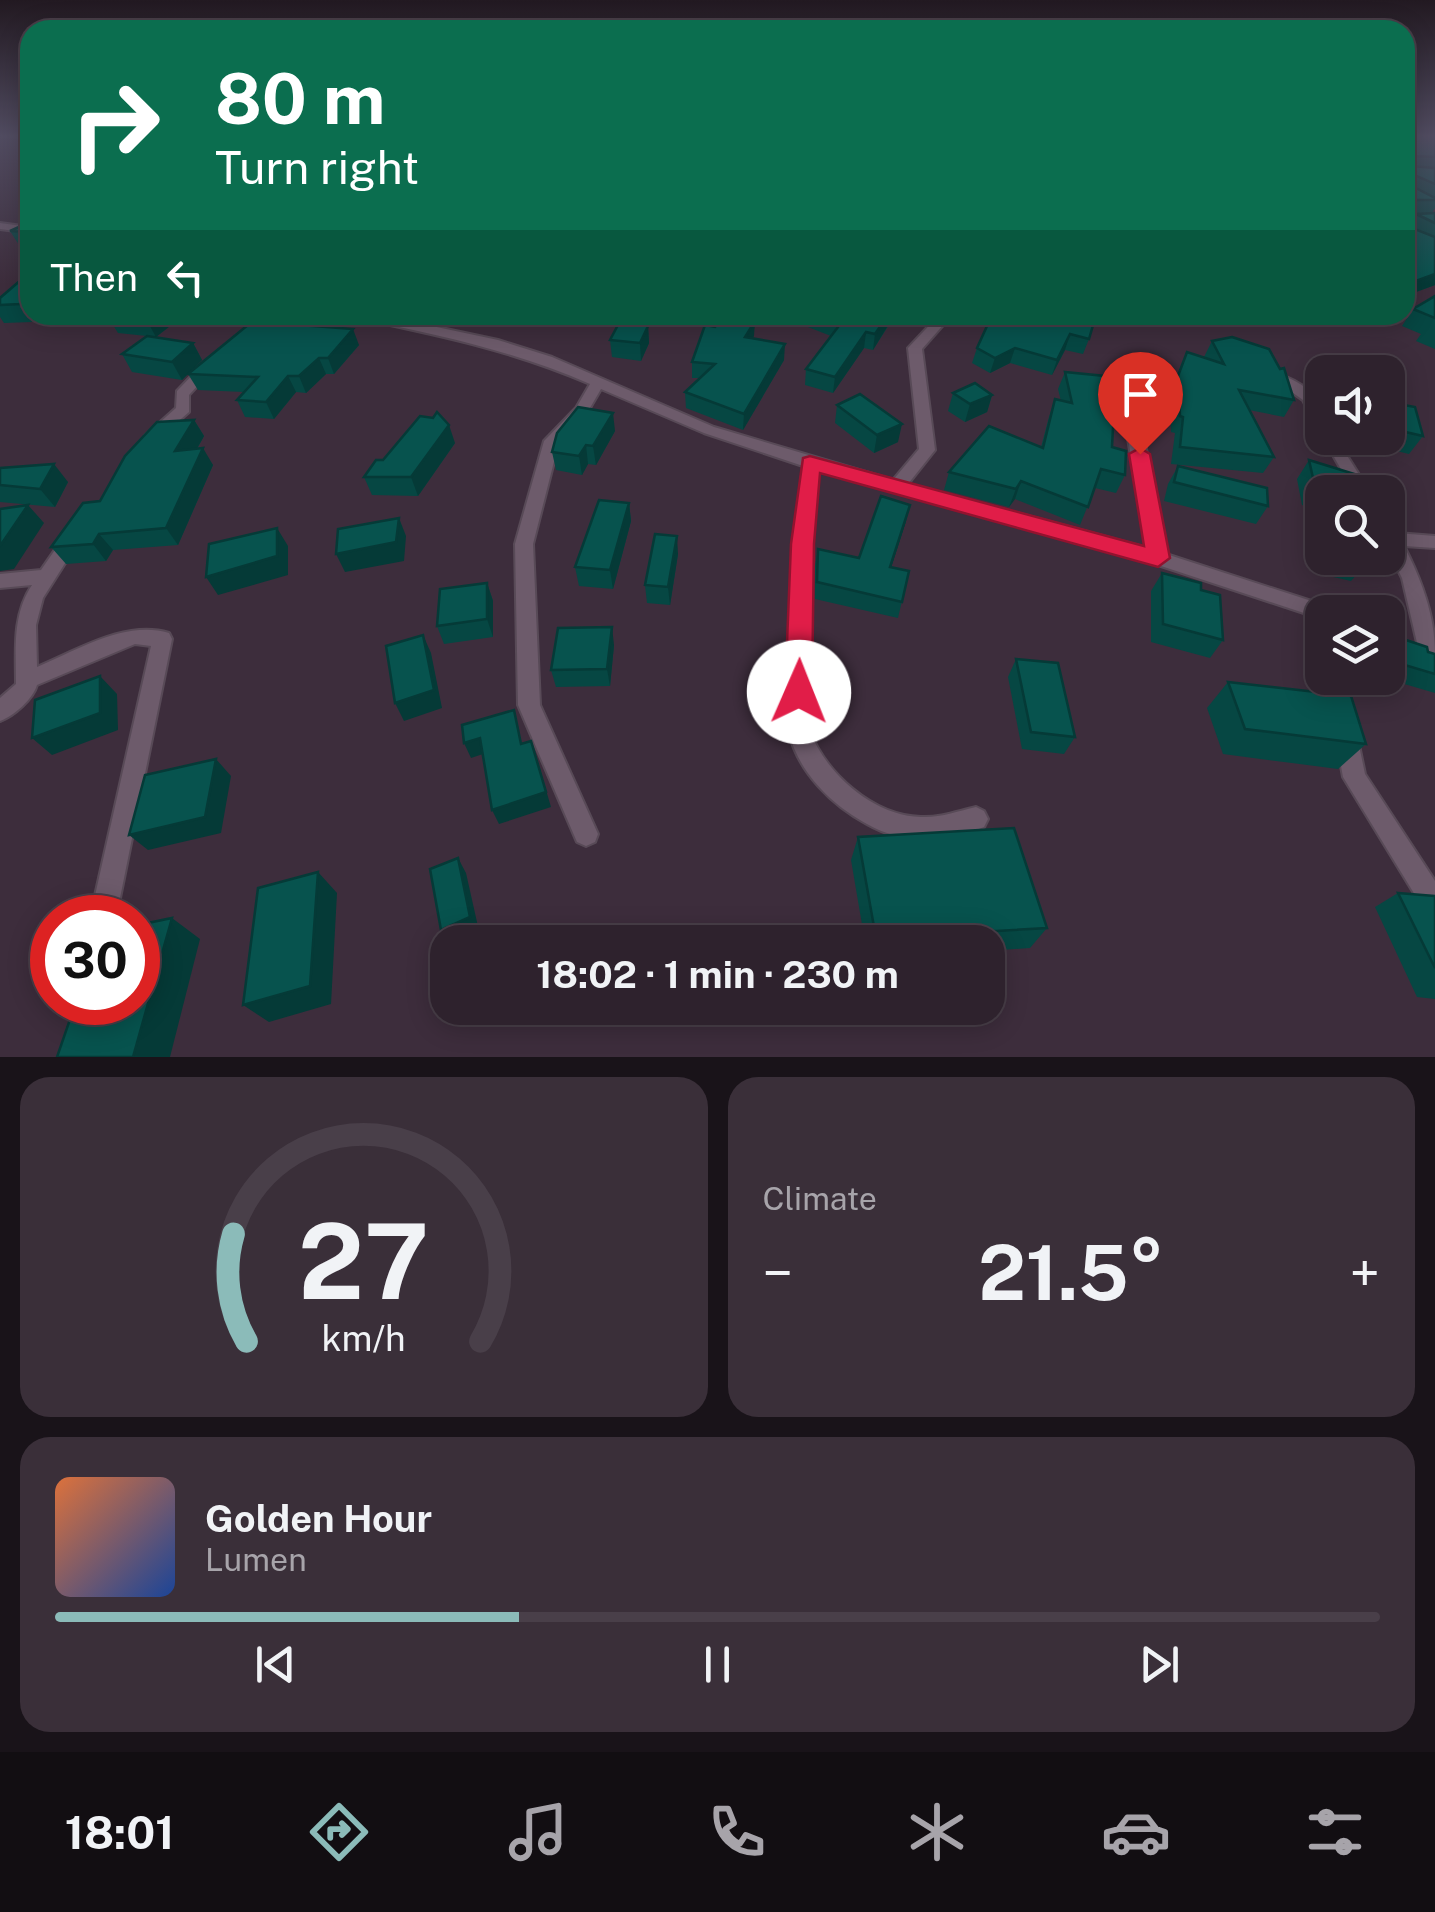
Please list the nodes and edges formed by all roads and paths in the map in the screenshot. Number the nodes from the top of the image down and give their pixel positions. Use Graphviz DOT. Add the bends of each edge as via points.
graph roads {
  1 [pos="409,325"];
  2 [pos="937,325"];
  3 [pos="222,356"];
  4 [pos="1284,380"];
  5 [pos="597,384"];
  6 [pos="1112,390"];
  7 [pos="1305,395"];
  8 [pos="135,457"];
  9 [pos="810,463"];
  10 [pos="896,487"];
  11 [pos="88,517"];
  12 [pos="1405,538"];
  13 [pos="1435,542"];
  14 [pos="1158,558"];
  15 [pos="1405,567"];
  16 [pos="46,577"];
  17 [pos="0,582"];
  18 [pos="1305,607"];
  19 [pos="1405,639"];
  20 [pos="1432,649"];
  21 [pos="29,680"];
  22 [pos="1338,695"];
  23 [pos="0,712"];
  24 [pos="976,818"];
  25 [pos="586,834"];
  26 [pos="109,895"];
  27 [pos="1435,904"];
  1 -- 5 [label="street" via="494,343"];
  2 -- 10 [label="street" via="915,348 927,450"];
  3 -- 8 [label="street" via="182,394 184,409"];
  4 -- 7 [label="street"];
  5 -- 9 [label="street"];
  5 -- 25 [label="street" via="552,441 524,544 528,705"];
  6 -- 14 [label="street" via="1136,432"];
  9 -- 10 [label="street"];
  9 -- 24 [label="street" via="802,544 801,745 844,794 882,818 919,830"];
  10 -- 14 [label="street"];
  11 -- 16 [label="street"];
  12 -- 13 [label="street"];
  14 -- 18 [label="street"];
  15 -- 20 [label="street"];
  16 -- 17 [label="street"];
  16 -- 21 [label="street" via="26,625"];
  19 -- 20 [label="street"];
  21 -- 23 [label="street"];
  21 -- 26 [label="street" via="134,636 162,639"];
  22 -- 27 [label="street" via="1354,777"];
}
